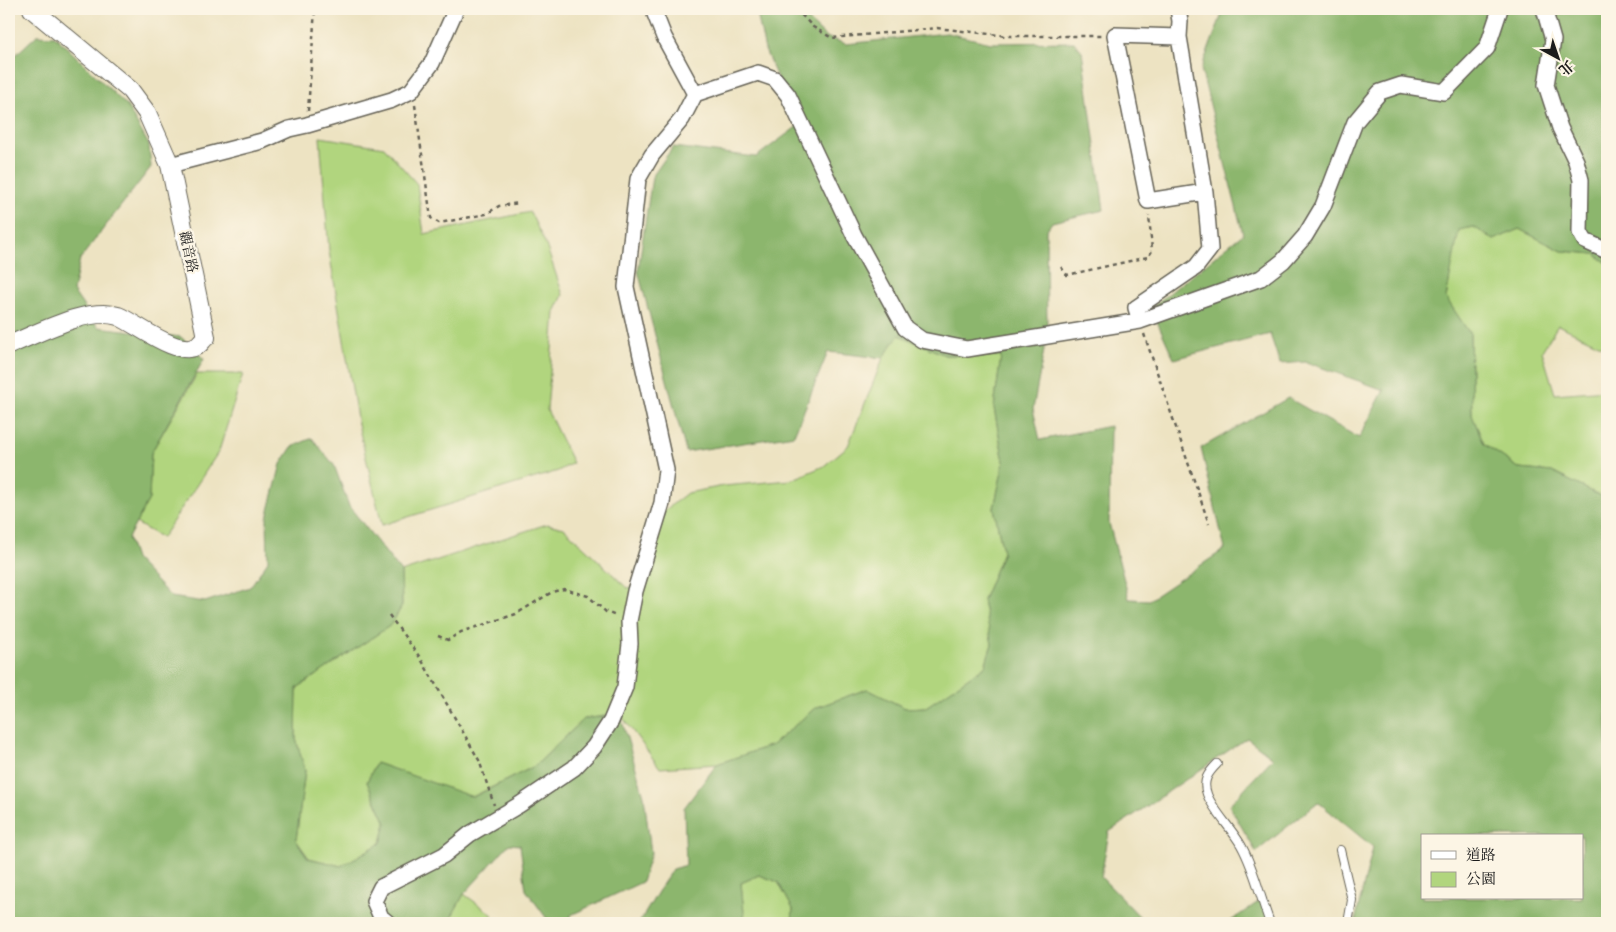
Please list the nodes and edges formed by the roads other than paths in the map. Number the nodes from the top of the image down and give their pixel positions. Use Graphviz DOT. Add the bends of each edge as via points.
graph roads {
  1 [pos="32,9"];
  2 [pos="456,9"];
  3 [pos="653,9"];
  4 [pos="1178,9"];
  5 [pos="1500,9"];
  6 [pos="1544,9"];
  7 [pos="1180,37"];
  8 [pos="695,94"];
  9 [pos="170,165"];
  10 [pos="1206,192"];
  11 [pos="1607,251"];
  12 [pos="1140,321"];
  13 [pos="9,345"];
  14 [pos="1217,764"];
  15 [pos="1340,850"];
  16 [pos="388,923"];
  17 [pos="1270,923"];
  18 [pos="1348,923"];
  1 -- 9 [label="street, 觀音路" via="130,90 147,113"];
  2 -- 9 [label="street" via="432,63 411,91 392,100 289,129 262,140"];
  3 -- 8 [label="street" via="664,37"];
  4 -- 7 [label="street"];
  5 -- 12 [label="street" via="1487,48 1444,92 1401,85 1380,92 1355,122 1323,206 1283,261 1261,278"];
  6 -- 11 [label="street" via="1553,40 1546,85 1581,180 1580,232 1585,241"];
  7 -- 10 [label="street"];
  7 -- 10 [label="street" via="1115,35 1148,201"];
  8 -- 12 [label="street" via="758,73 775,79 788,95 854,235 905,328 922,340 967,349"];
  8 -- 16 [label="street" via="682,119 652,154 638,179 626,287 666,470 662,503 629,621 625,687 594,747 574,768 497,816 444,855 381,887 374,901 381,917"];
  9 -- 13 [label="street, 觀音路" via="206,337 197,346 185,349 118,316 97,313"];
  10 -- 12 [label="street" via="1210,249 1196,267 1136,308"];
  14 -- 17 [label="lane" via="1204,780 1207,794 1242,846 1257,877"];
  15 -- 18 [label="lane" via="1352,900"];
}
